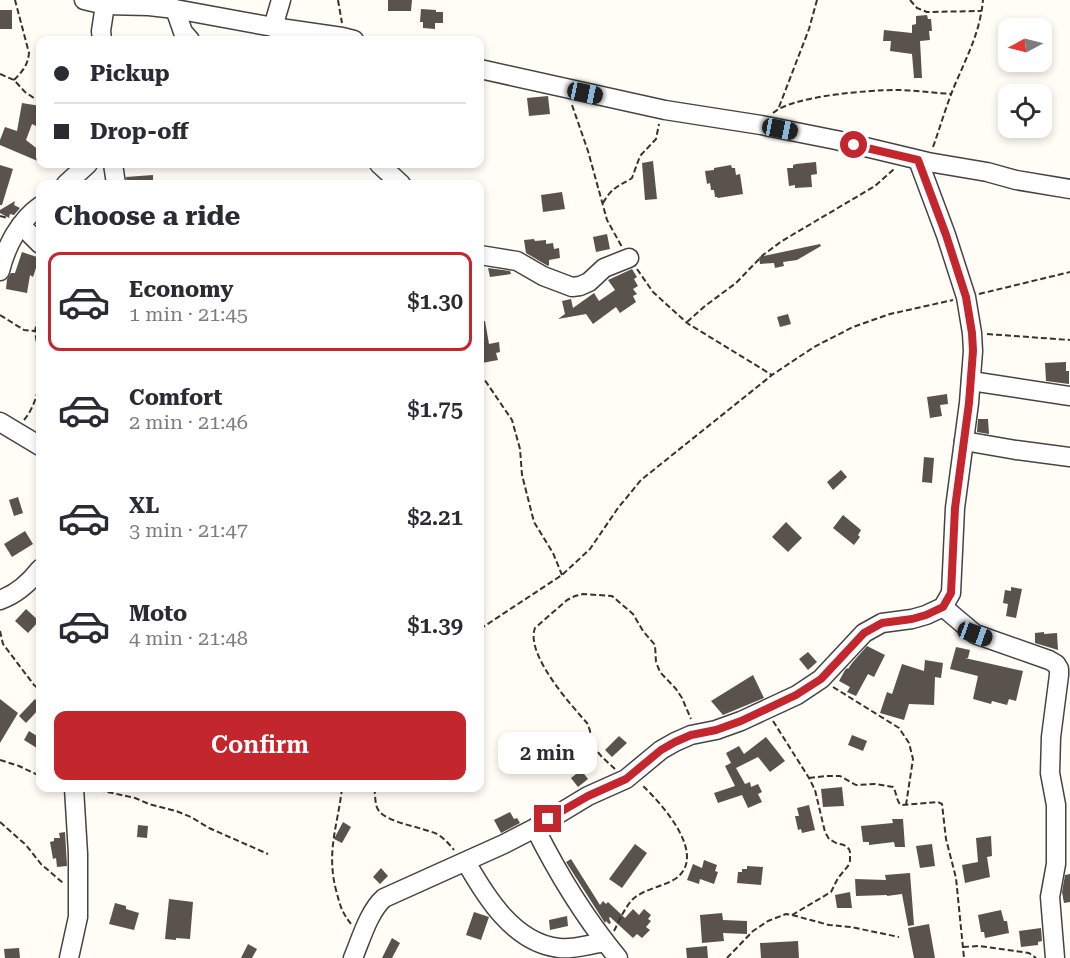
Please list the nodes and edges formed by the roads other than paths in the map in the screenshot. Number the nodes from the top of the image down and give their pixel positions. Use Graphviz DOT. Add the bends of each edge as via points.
graph roads {
  1 [pos="84,0"];
  2 [pos="280,0"];
  3 [pos="105,5"];
  4 [pos="175,9"];
  5 [pos="273,27"];
  6 [pos="102,36"];
  7 [pos="186,36"];
  8 [pos="329,36"];
  9 [pos="484,70"];
  10 [pos="918,160"];
  11 [pos="84,168"];
  12 [pos="383,168"];
  13 [pos="70,180"];
  14 [pos="397,180"];
  15 [pos="1070,189"];
  16 [pos="36,209"];
  17 [pos="21,225"];
  18 [pos="36,240"];
  19 [pos="484,256"];
  20 [pos="629,258"];
  21 [pos="0,271"];
  22 [pos="971,381"];
  23 [pos="1070,396"];
  24 [pos="5,425"];
  25 [pos="964,441"];
  26 [pos="36,444"];
  27 [pos="1070,457"];
  28 [pos="36,580"];
  29 [pos="0,600"];
  30 [pos="943,607"];
  31 [pos="74,792"];
  32 [pos="535,828"];
  33 [pos="466,862"];
  34 [pos="610,949"];
  35 [pos="69,958"];
  36 [pos="353,958"];
  37 [pos="1054,958"];
  1 -- 3 [label="street"];
  2 -- 5 [label="street"];
  3 -- 4 [label="street"];
  3 -- 6 [label="street"];
  4 -- 5 [label="street"];
  4 -- 7 [label="street"];
  5 -- 8 [label="street"];
  9 -- 10 [label="street"];
  10 -- 15 [label="street"];
  10 -- 22 [label="street" via="966,297 972,333"];
  11 -- 13 [label="street"];
  12 -- 14 [label="street"];
  16 -- 17 [label="street"];
  17 -- 18 [label="street"];
  17 -- 21 [label="street" via="8,246"];
  19 -- 20 [label="street" via="517,261 572,287 589,282 604,268"];
  22 -- 23 [label="street"];
  22 -- 25 [label="street"];
  24 -- 26 [label="street"];
  25 -- 27 [label="street"];
  25 -- 30 [label="street" via="955,508 951,593"];
  28 -- 29 [label="street"];
  30 -- 32 [label="street" via="912,619 882,623 864,633 821,679 796,695 716,730 675,742 629,777"];
  30 -- 37 [label="street" via="975,634 1049,660 1059,669 1050,773 1056,805 1056,864 1050,897"];
  31 -- 35 [label="street" via="78,917"];
  32 -- 33 [label="street"];
  32 -- 34 [label="street" via="568,888"];
  33 -- 34 [label="street" via="498,912 533,940 561,949"];
  33 -- 36 [label="street" via="378,903"];
}
